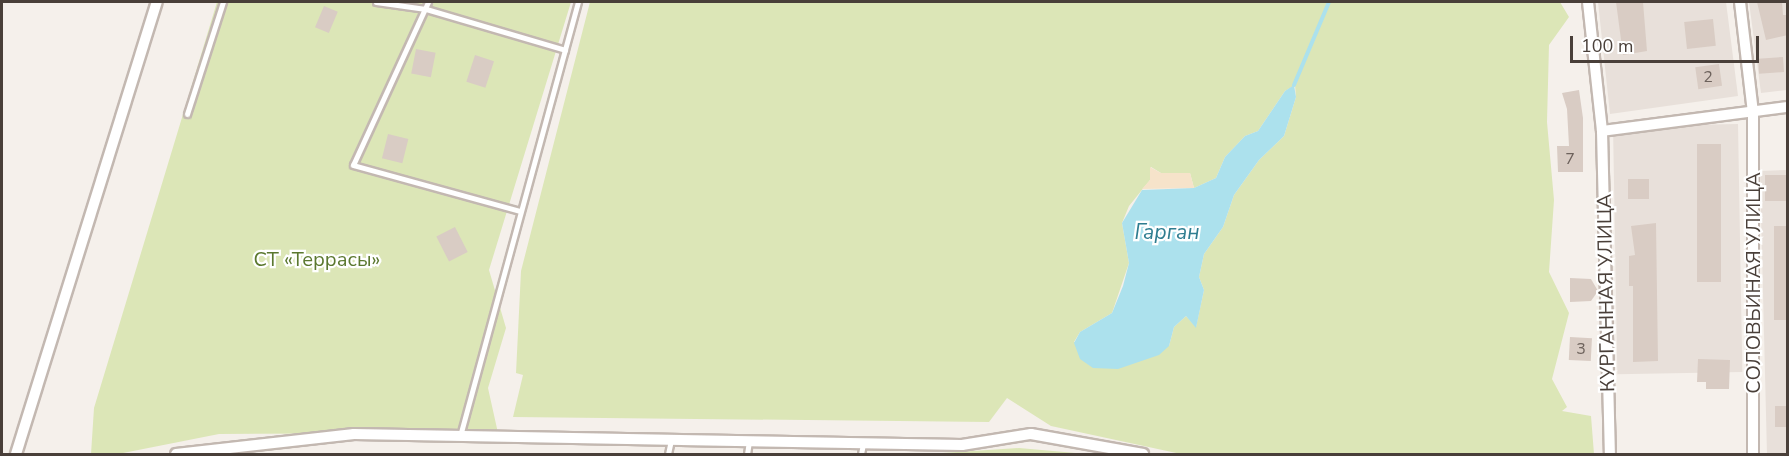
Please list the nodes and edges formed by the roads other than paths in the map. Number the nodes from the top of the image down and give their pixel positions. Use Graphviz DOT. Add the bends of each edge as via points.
graph roads {
  1 [pos="157,2"];
  2 [pos="223,2"];
  3 [pos="376,2"];
  4 [pos="428,2"];
  5 [pos="578,2"];
  6 [pos="1588,2"];
  7 [pos="1740,2"];
  8 [pos="426,9"];
  9 [pos="565,50"];
  10 [pos="1788,107"];
  11 [pos="1753,112"];
  12 [pos="187,114"];
  13 [pos="1602,131"];
  14 [pos="520,211"];
  15 [pos="460,436"];
  16 [pos="671,440"];
  17 [pos="749,441"];
  18 [pos="862,449"];
  19 [pos="960,450"];
  20 [pos="16,454"];
  21 [pos="176,454"];
  22 [pos="668,454"];
  23 [pos="747,454"];
  24 [pos="1143,454"];
  25 [pos="1610,454"];
  26 [pos="1753,454"];
  1 -- 20 [label="street"];
  2 -- 12 [label="lane"];
  3 -- 8 [label="lane"];
  4 -- 8 [label="lane"];
  5 -- 9 [label="lane"];
  6 -- 13 [label="street, КУРГАННАЯ УЛИЦА"];
  7 -- 11 [label="street, СОЛОВЬИНАЯ УЛИЦА"];
  8 -- 9 [label="lane"];
  8 -- 14 [label="lane" via="353,165"];
  9 -- 14 [label="lane"];
  10 -- 11 [label="street"];
  11 -- 13 [label="street"];
  11 -- 26 [label="street, СОЛОВЬИНАЯ УЛИЦА"];
  13 -- 25 [label="street, КУРГАННАЯ УЛИЦА"];
  14 -- 15 [label="lane"];
  15 -- 16 [label="street"];
  15 -- 21 [label="street" via="354,434"];
  16 -- 17 [label="street"];
  16 -- 22 [label="lane"];
  17 -- 18 [label="street"];
  17 -- 23 [label="lane"];
  18 -- 19 [label="street"];
  19 -- 24 [label="street" via="1031,434"];
}
